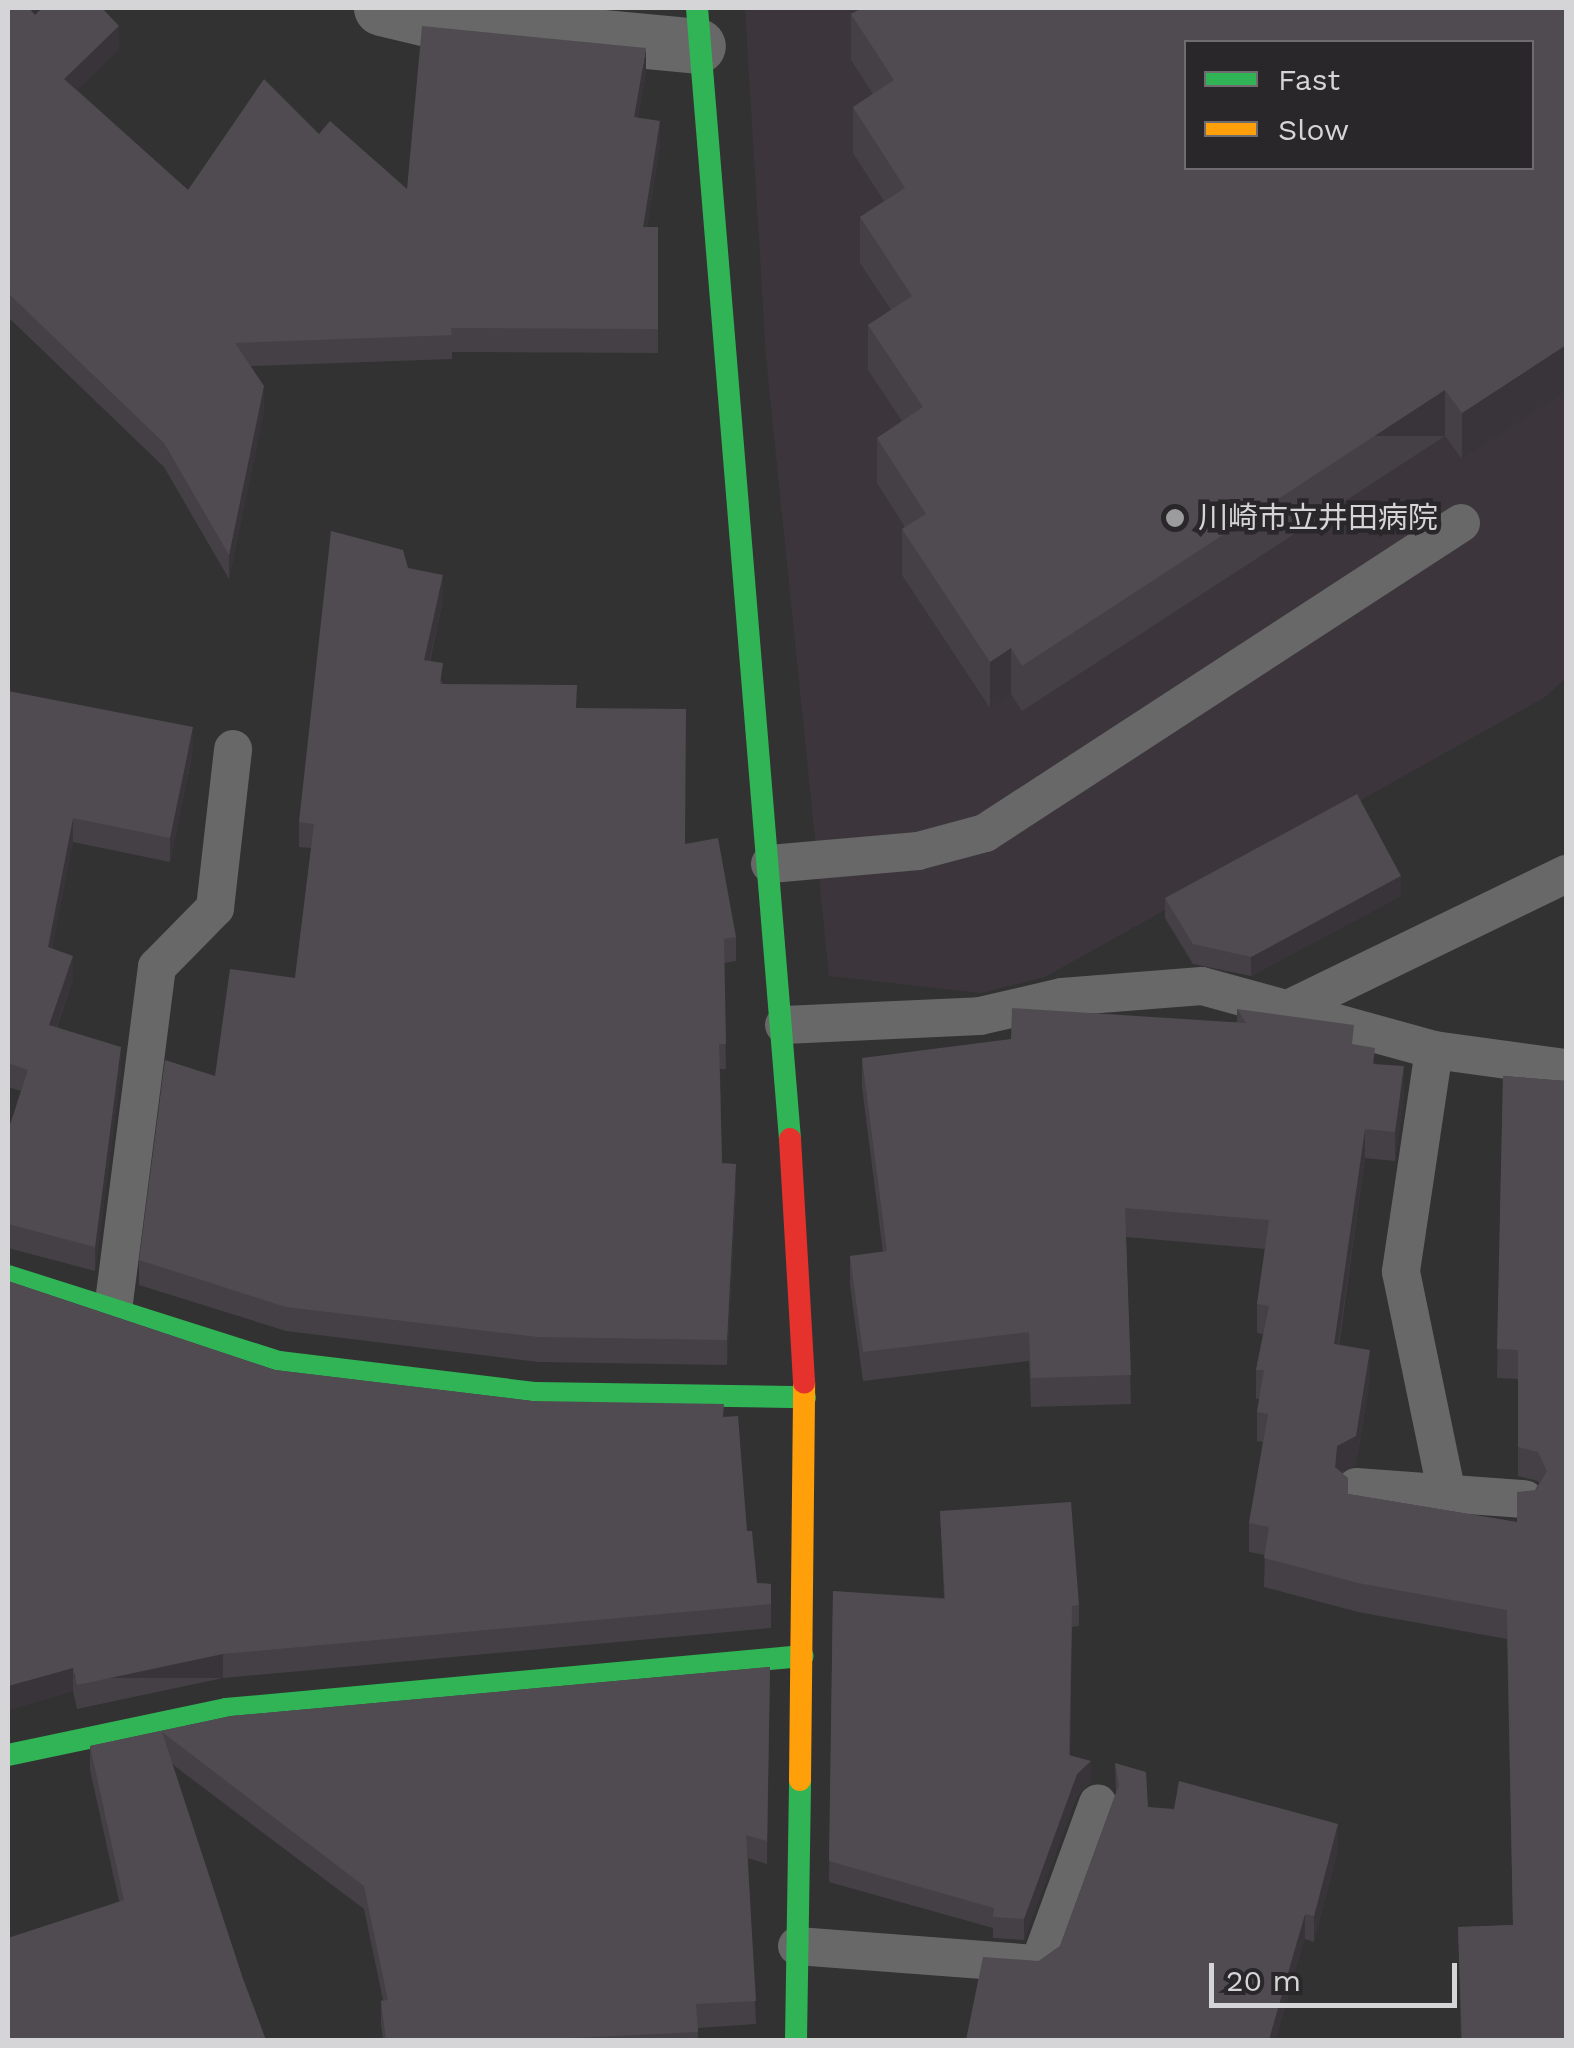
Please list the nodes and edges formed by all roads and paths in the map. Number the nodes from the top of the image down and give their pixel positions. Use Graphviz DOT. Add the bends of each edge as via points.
graph roads {
  1 [pos="381,8"];
  2 [pos="698,26"];
  3 [pos="1460,522"];
  4 [pos="232,749"];
  5 [pos="770,864"];
  6 [pos="1566,874"];
  7 [pos="1288,1009"];
  8 [pos="784,1025"];
  9 [pos="1434,1050"];
  10 [pos="1566,1068"];
  11 [pos="8,1276"];
  12 [pos="113,1310"];
  13 [pos="804,1397"];
  14 [pos="1356,1488"];
  15 [pos="1448,1494"];
  16 [pos="1524,1499"];
  17 [pos="803,1656"];
  18 [pos="8,1754"];
  19 [pos="1098,1803"];
  20 [pos="797,1946"];
  21 [pos="796,2040"];
  1 -- 2 [label="street" via="435,21"];
  2 -- 5 [label="street"];
  3 -- 5 [label="lane" via="985,833 918,851"];
  4 -- 12 [label="lane" via="215,908 157,967"];
  5 -- 8 [label="street"];
  6 -- 7 [label="lane"];
  7 -- 8 [label="lane" via="1202,986 1062,997 980,1016"];
  7 -- 9 [label="lane"];
  8 -- 13 [label="street"];
  9 -- 10 [label="lane"];
  9 -- 15 [label="lane" via="1402,1272"];
  11 -- 12 [label="street"];
  12 -- 13 [label="street" via="279,1362 536,1394"];
  13 -- 17 [label="street"];
  14 -- 15 [label="lane"];
  15 -- 16 [label="lane"];
  17 -- 18 [label="street" via="226,1710"];
  17 -- 20 [label="street"];
  19 -- 20 [label="lane" via="1039,1964"];
  20 -- 21 [label="street"];
}
